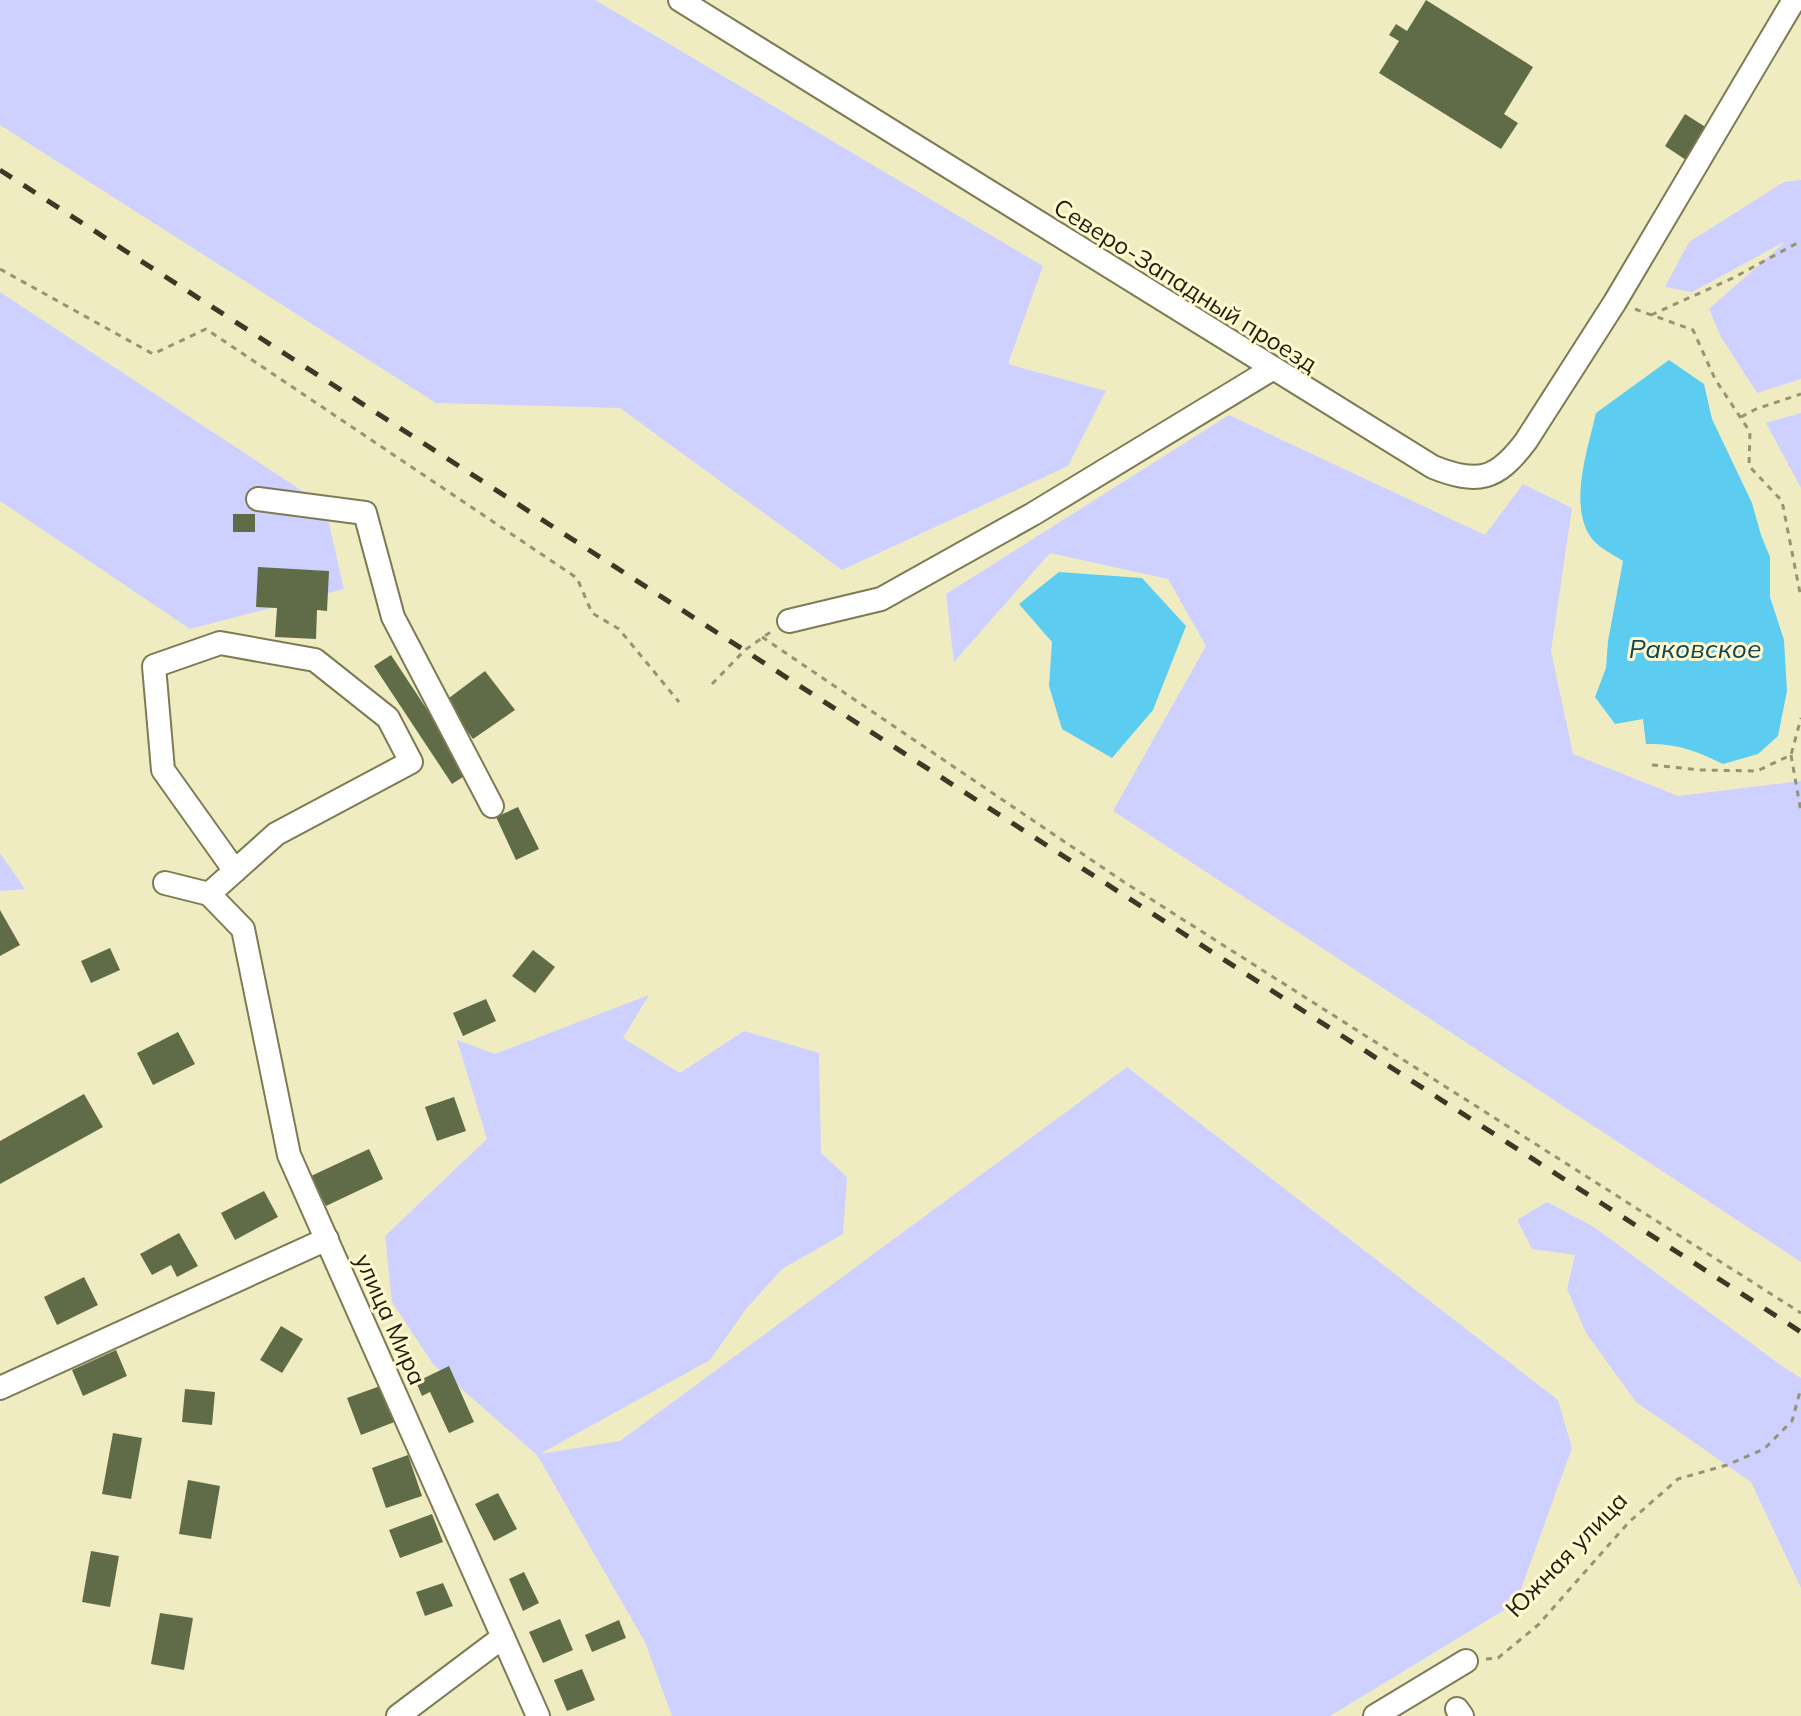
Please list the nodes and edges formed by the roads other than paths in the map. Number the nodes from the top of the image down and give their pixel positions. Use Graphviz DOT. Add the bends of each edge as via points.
graph roads {
  1 [pos="680,0"];
  2 [pos="1794,0"];
  3 [pos="1272,369"];
  4 [pos="258,499"];
  5 [pos="789,621"];
  6 [pos="492,806"];
  7 [pos="235,871"];
  8 [pos="165,883"];
  9 [pos="209,894"];
  10 [pos="327,1239"];
  11 [pos="0,1388"];
  12 [pos="503,1637"];
  13 [pos="1466,1661"];
  14 [pos="398,1716"];
  15 [pos="538,1716"];
  16 [pos="1375,1716"];
  1 -- 3 [label="street, Северо-Западный проезд"];
  2 -- 3 [label="street, Северо-Западный проезд" via="1615,302 1511,461 1497,473 1468,478 1433,467"];
  3 -- 5 [label="street" via="881,599"];
  4 -- 6 [label="street" via="365,513 393,617"];
  7 -- 7 [label="street" via="276,834 411,762 388,718 315,660 220,643 154,666 163,770"];
  7 -- 9 [label="street"];
  8 -- 9 [label="street"];
  9 -- 10 [label="street, улица Мира" via="243,929 289,1155"];
  10 -- 11 [label="street"];
  10 -- 12 [label="street, улица Мира"];
  12 -- 14 [label="street"];
  12 -- 15 [label="street, улица Мира"];
  13 -- 16 [label="street"];
}
